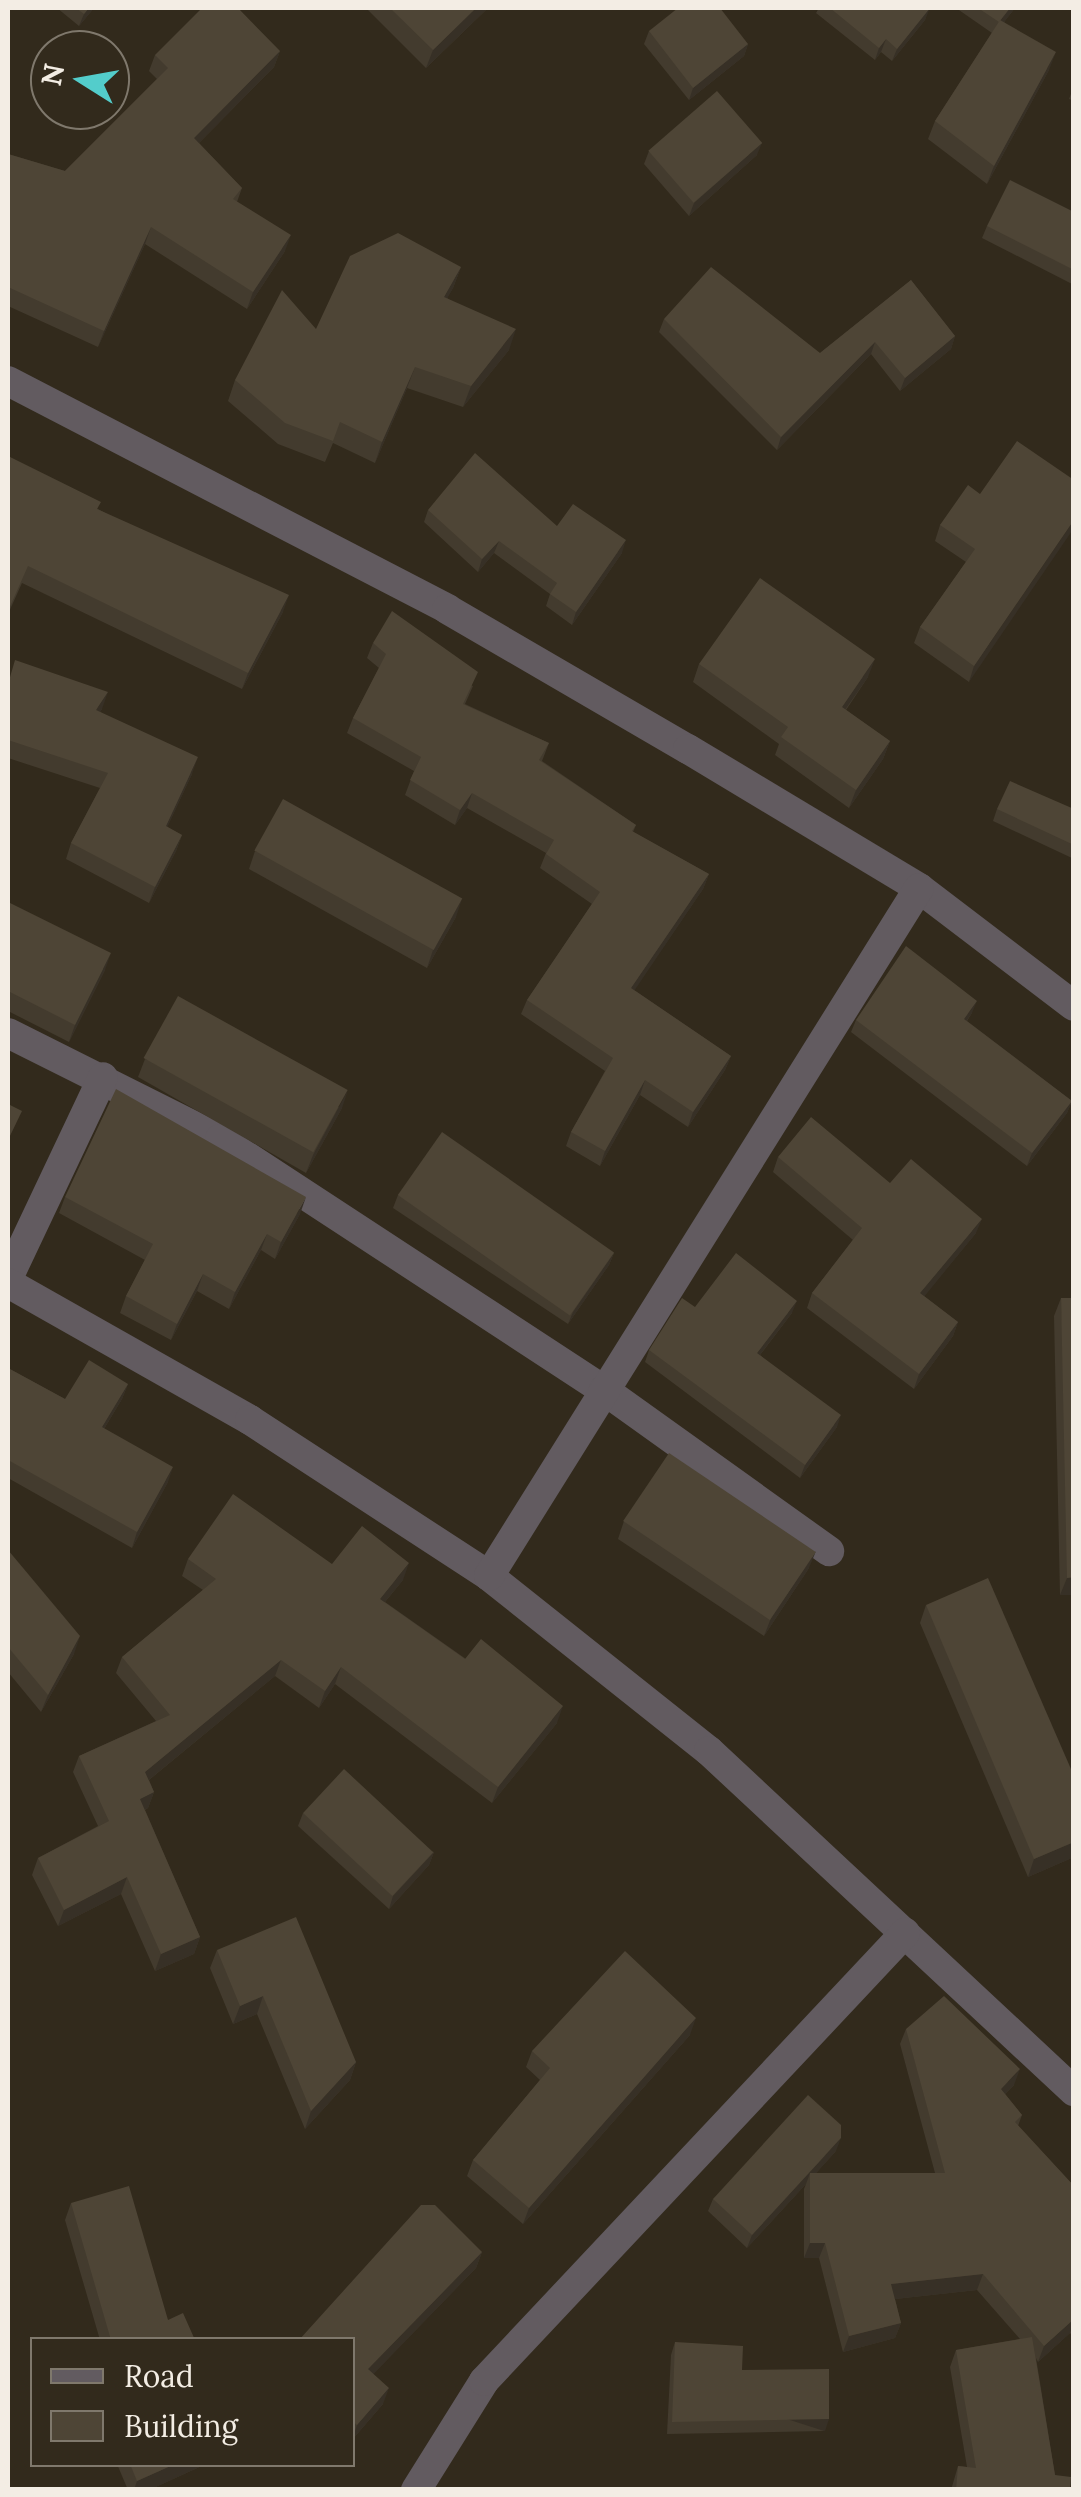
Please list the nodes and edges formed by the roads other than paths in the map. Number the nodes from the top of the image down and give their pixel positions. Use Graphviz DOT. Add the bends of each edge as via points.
graph roads {
  1 [pos="8,382"];
  2 [pos="919,888"];
  3 [pos="1074,1006"];
  4 [pos="8,1032"];
  5 [pos="103,1076"];
  6 [pos="8,1280"];
  7 [pos="604,1390"];
  8 [pos="829,1551"];
  9 [pos="489,1576"];
  10 [pos="905,1933"];
  11 [pos="1074,2091"];
  12 [pos="416,2490"];
  1 -- 2 [label="street" via="447,609"];
  2 -- 3 [label="street"];
  2 -- 7 [label="street"];
  4 -- 5 [label="street"];
  5 -- 6 [label="street"];
  5 -- 7 [label="street" via="220,1139"];
  6 -- 9 [label="street" via="250,1420"];
  7 -- 8 [label="street"];
  7 -- 9 [label="street"];
  9 -- 10 [label="street" via="709,1752"];
  10 -- 11 [label="street"];
  10 -- 12 [label="street" via="484,2380"];
}
